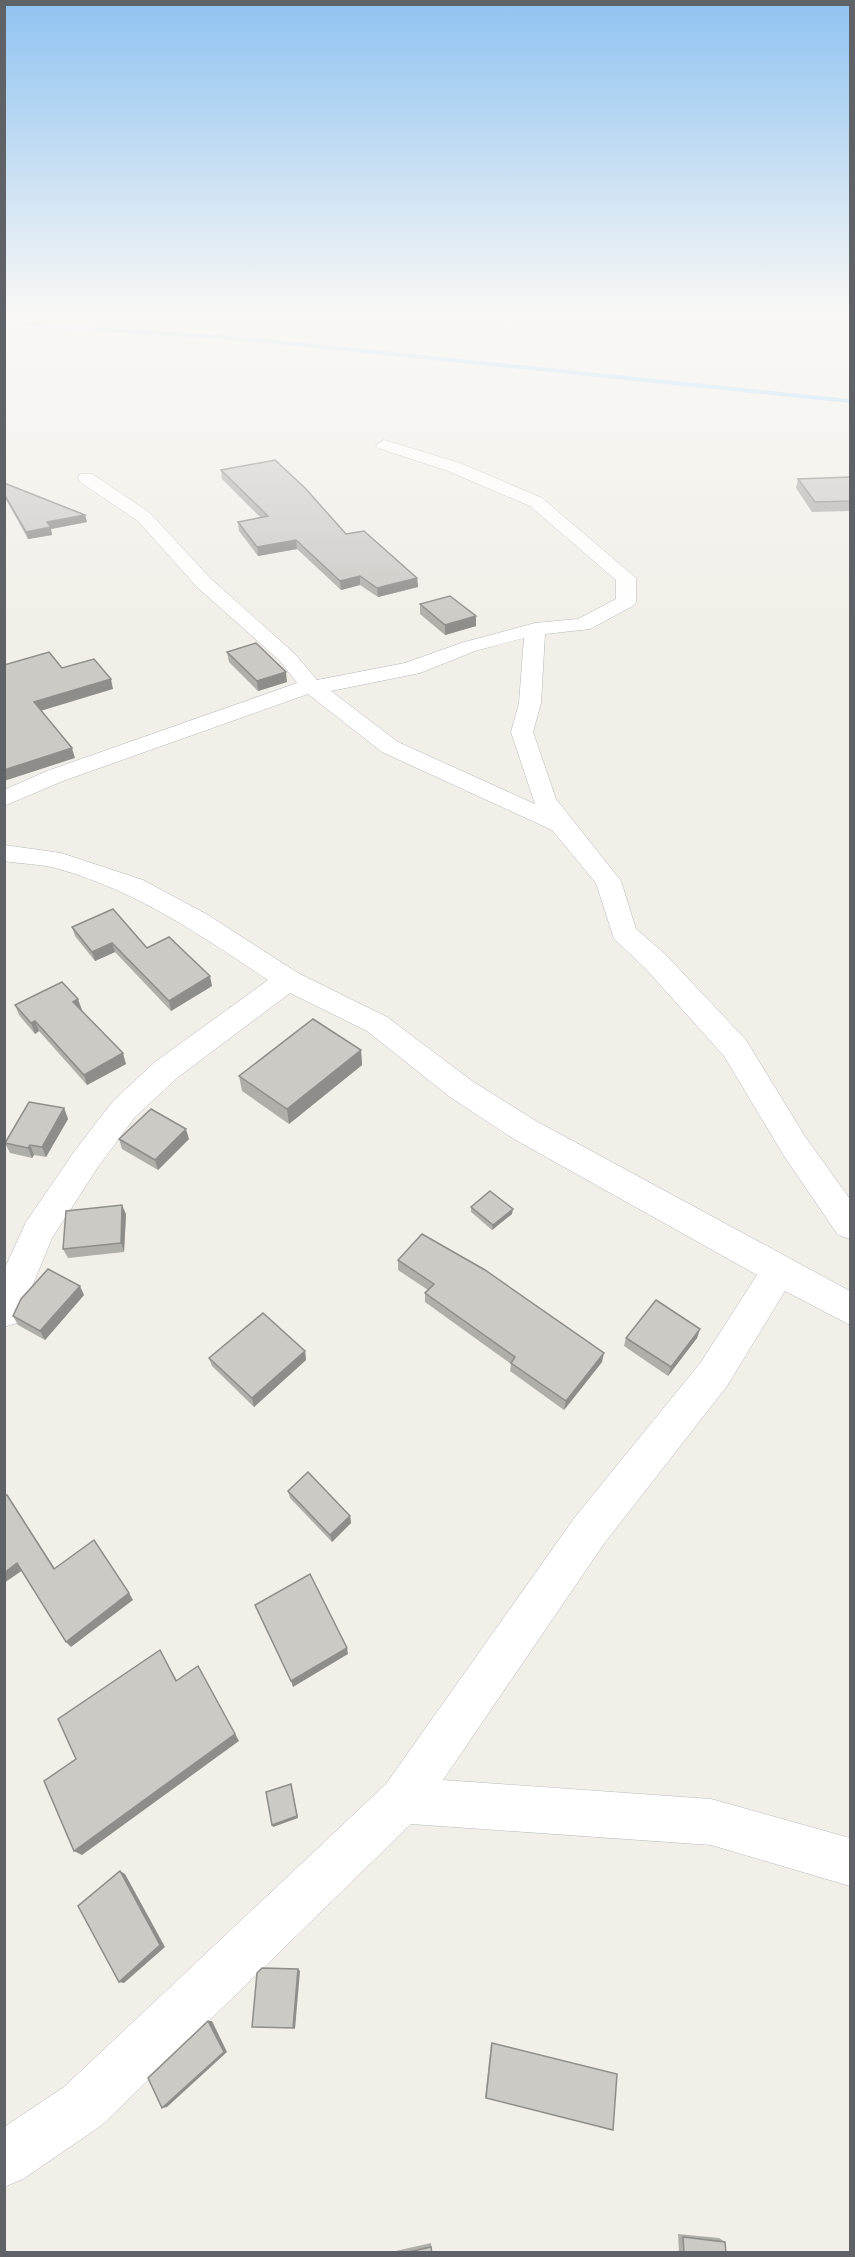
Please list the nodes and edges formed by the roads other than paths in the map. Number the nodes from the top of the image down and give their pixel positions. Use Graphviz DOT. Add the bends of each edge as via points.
graph roads {
  1 [pos="384,445"];
  2 [pos="86,477"];
  3 [pos="535,629"];
  4 [pos="312,687"];
  5 [pos="4,799"];
  6 [pos="561,825"];
  7 [pos="4,853"];
  8 [pos="288,980"];
  9 [pos="850,1225"];
  10 [pos="779,1270"];
  11 [pos="850,1309"];
  12 [pos="4,1312"];
  13 [pos="402,1800"];
  14 [pos="850,1862"];
  15 [pos="4,2160"];
  1 -- 3 [label="street" via="454,466 536,502 626,578 626,602 583,625"];
  2 -- 4 [label="street" via="144,517 204,583 287,657"];
  3 -- 4 [label="street" via="468,647 412,668"];
  3 -- 6 [label="street" via="533,680 522,732 544,799"];
  4 -- 5 [label="street" via="293,690 55,776"];
  4 -- 6 [label="street" via="390,747"];
  6 -- 9 [label="street" via="608,881 624,933 735,1048 795,1147"];
  7 -- 8 [label="street" via="61,861 134,886 198,921"];
  8 -- 10 [label="street" via="377,1024 461,1089 525,1130"];
  8 -- 12 [label="street" via="166,1070 124,1109 38,1233"];
  10 -- 11 [label="street"];
  10 -- 13 [label="street" via="714,1374 589,1532"];
  13 -- 14 [label="street" via="711,1822"];
  13 -- 15 [label="street" via="83,2106"];
}
